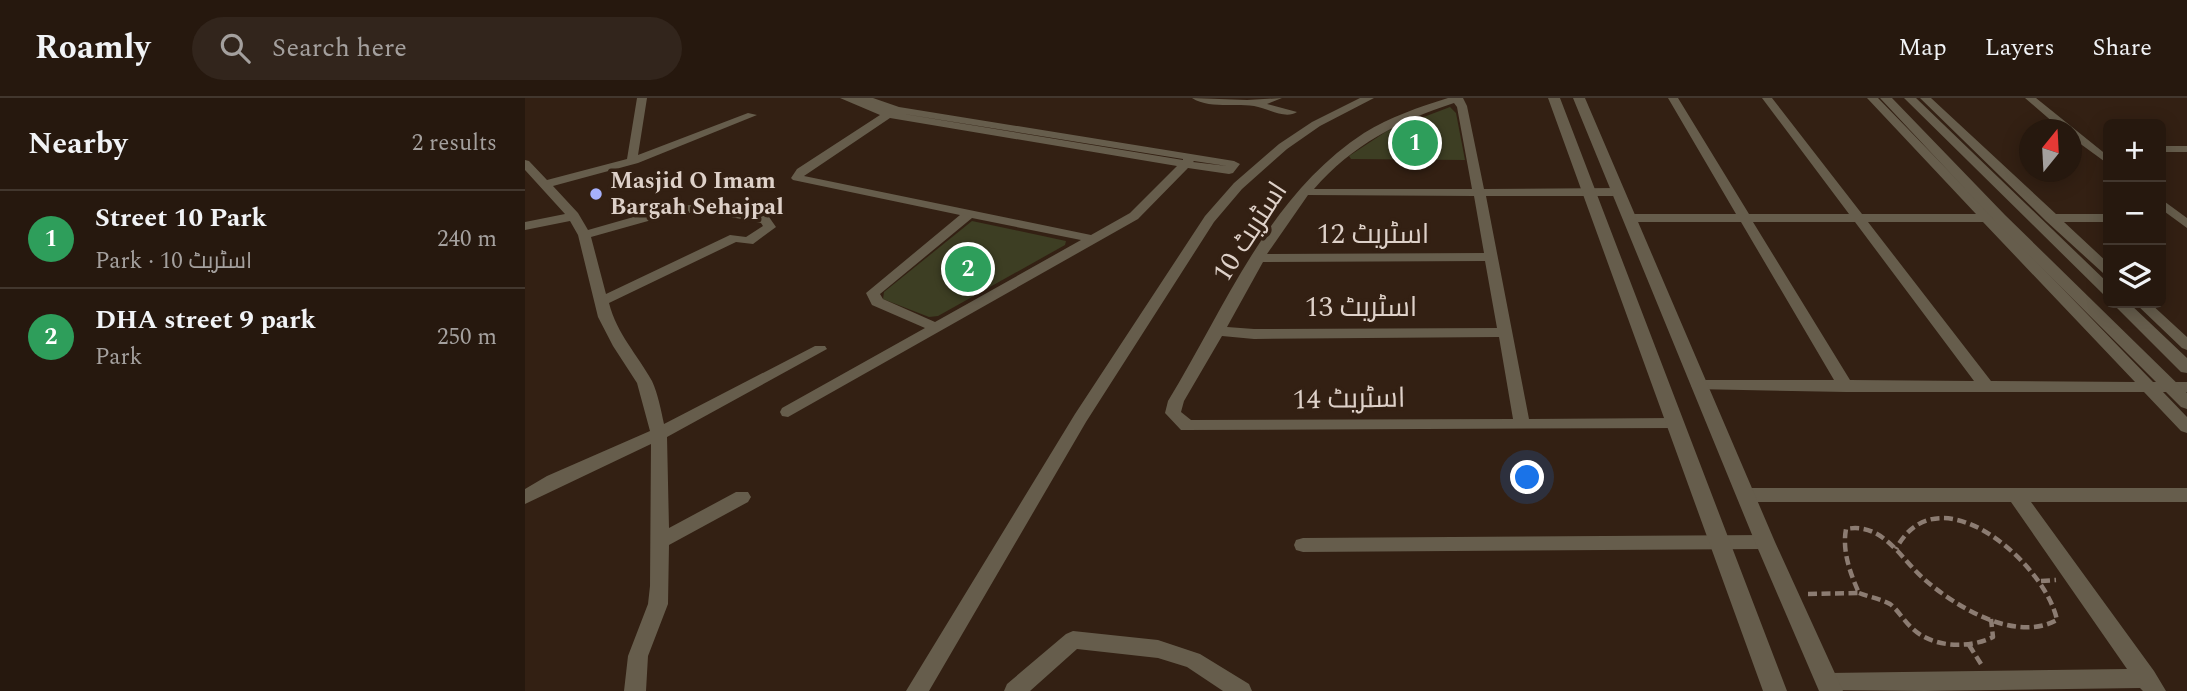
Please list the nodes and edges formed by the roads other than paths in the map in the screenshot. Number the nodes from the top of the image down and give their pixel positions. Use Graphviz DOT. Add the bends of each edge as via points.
graph roads {
  1 [pos="642,98"];
  2 [pos="845,98"];
  3 [pos="863,98"];
  4 [pos="1197,98"];
  5 [pos="1276,98"];
  6 [pos="1369,98"];
  7 [pos="1457,98"];
  8 [pos="1554,98"];
  9 [pos="1579,98"];
  10 [pos="1673,98"];
  11 [pos="1767,98"];
  12 [pos="1872,98"];
  13 [pos="1886,98"];
  14 [pos="1910,98"];
  15 [pos="1925,98"];
  16 [pos="2030,98"];
  17 [pos="1259,104"];
  18 [pos="893,112"];
  19 [pos="1292,112"];
  20 [pos="753,115"];
  21 [pos="2057,119"];
  22 [pos="2082,139"];
  23 [pos="2094,149"];
  24 [pos="2103,149"];
  25 [pos="2166,149"];
  26 [pos="2187,149"];
  27 [pos="2103,156"];
  28 [pos="634,161"];
  29 [pos="1188,161"];
  30 [pos="525,163"];
  31 [pos="1231,168"];
  32 [pos="546,184"];
  33 [pos="1304,191"];
  34 [pos="1589,192"];
  35 [pos="1619,192"];
  36 [pos="1478,193"];
  37 [pos="2166,207"];
  38 [pos="971,213"];
  39 [pos="574,216"];
  40 [pos="1630,218"];
  41 [pos="1745,218"];
  42 [pos="1857,218"];
  43 [pos="1992,218"];
  44 [pos="2033,218"];
  45 [pos="2053,218"];
  46 [pos="2103,218"];
  47 [pos="2166,218"];
  48 [pos="2185,220"];
  49 [pos="525,226"];
  50 [pos="585,235"];
  51 [pos="1093,239"];
  52 [pos="1491,257"];
  53 [pos="1256,258"];
  54 [pos="2103,265"];
  55 [pos="2103,286"];
  56 [pos="600,302"];
  57 [pos="2125,308"];
  58 [pos="2147,308"];
  59 [pos="934,327"];
  60 [pos="1217,331"];
  61 [pos="1505,332"];
  62 [pos="2187,345"];
  63 [pos="820,349"];
  64 [pos="2187,368"];
  65 [pos="1699,385"];
  66 [pos="1846,387"];
  67 [pos="2149,387"];
  68 [pos="2179,387"];
  69 [pos="1988,388"];
  70 [pos="2187,404"];
  71 [pos="788,412"];
  72 [pos="1179,421"];
  73 [pos="1522,424"];
  74 [pos="1673,424"];
  75 [pos="2187,428"];
  76 [pos="659,434"];
  77 [pos="1746,495"];
  78 [pos="2187,495"];
  79 [pos="2017,496"];
  80 [pos="525,497"];
  81 [pos="742,497"];
  82 [pos="660,541"];
  83 [pos="1765,542"];
  84 [pos="1720,543"];
  85 [pos="1303,545"];
  86 [pos="2151,685"];
  87 [pos="1830,687"];
  88 [pos="635,691"];
  89 [pos="917,691"];
  90 [pos="1015,691"];
  91 [pos="1241,691"];
  92 [pos="1775,691"];
  1 -- 28 [label="street"];
  2 -- 18 [label="street"];
  3 -- 18 [label="street"];
  4 -- 17 [label="street"];
  5 -- 17 [label="street"];
  6 -- 89 [label="street" via="1299,135 1261,165 1199,234 1090,401"];
  7 -- 33 [label="street, اسٹریٹ 10" via="1371,134"];
  7 -- 36 [label="street"];
  8 -- 34 [label="street"];
  9 -- 35 [label="street"];
  10 -- 41 [label="street"];
  11 -- 42 [label="street"];
  12 -- 43 [label="street"];
  13 -- 43 [label="street"];
  14 -- 44 [label="street"];
  15 -- 45 [label="street"];
  16 -- 21 [label="street"];
  17 -- 19 [label="street"];
  18 -- 29 [label="street"];
  18 -- 38 [label="street" via="801,171 797,178"];
  20 -- 28 [label="street"];
  22 -- 23 [label="street"];
  23 -- 24 [label="street"];
  23 -- 27 [label="street"];
  25 -- 26 [label="street"];
  28 -- 32 [label="street"];
  29 -- 31 [label="street"];
  29 -- 51 [label="street" via="1145,207"];
  30 -- 32 [label="street"];
  32 -- 39 [label="street"];
  33 -- 36 [label="street"];
  33 -- 53 [label="street, اسٹریٹ 10"];
  34 -- 35 [label="street"];
  34 -- 36 [label="street"];
  34 -- 74 [label="street"];
  35 -- 40 [label="street"];
  36 -- 52 [label="street"];
  37 -- 48 [label="street"];
  38 -- 51 [label="street"];
  38 -- 59 [label="street" via="873,293 877,302"];
  39 -- 49 [label="street"];
  39 -- 50 [label="street"];
  40 -- 41 [label="street"];
  40 -- 65 [label="street"];
  41 -- 42 [label="street"];
  41 -- 66 [label="street"];
  42 -- 43 [label="street"];
  42 -- 69 [label="street"];
  43 -- 67 [label="street"];
  43 -- 68 [label="street"];
  44 -- 45 [label="street"];
  44 -- 55 [label="street"];
  45 -- 46 [label="street"];
  45 -- 54 [label="street"];
  47 -- 48 [label="street"];
  50 -- 56 [label="street"];
  50 -- 56 [label="street" via="672,210 706,208 765,220 770,227 748,241 735,238"];
  51 -- 59 [label="street"];
  52 -- 53 [label="street, اسٹریٹ 12"];
  52 -- 61 [label="street"];
  53 -- 60 [label="street, اسٹریٹ 10"];
  56 -- 76 [label="street" via="620,346 645,383"];
  57 -- 64 [label="street"];
  58 -- 62 [label="street"];
  59 -- 71 [label="street"];
  60 -- 61 [label="street, اسٹریٹ 13"];
  60 -- 72 [label="street, اسٹریٹ 10" via="1176,401 1173,413"];
  61 -- 73 [label="street"];
  63 -- 76 [label="street"];
  65 -- 66 [label="street"];
  65 -- 77 [label="street"];
  66 -- 69 [label="street"];
  67 -- 68 [label="street"];
  67 -- 69 [label="street"];
  67 -- 75 [label="street"];
  68 -- 70 [label="street"];
  72 -- 73 [label="street, اسٹریٹ 14" via="1187,426"];
  73 -- 74 [label="street, اسٹریٹ 14"];
  74 -- 84 [label="street"];
  76 -- 80 [label="street"];
  76 -- 82 [label="street"];
  77 -- 79 [label="street"];
  77 -- 83 [label="street"];
  78 -- 79 [label="street"];
  79 -- 86 [label="street"];
  81 -- 82 [label="street"];
  82 -- 88 [label="street" via="658,604 638,656"];
  83 -- 84 [label="street"];
  83 -- 87 [label="street"];
  84 -- 85 [label="street"];
  84 -- 92 [label="street"];
  86 -- 87 [label="street"];
  90 -- 91 [label="street" via="1073,640 1158,649 1193,660"];
}
